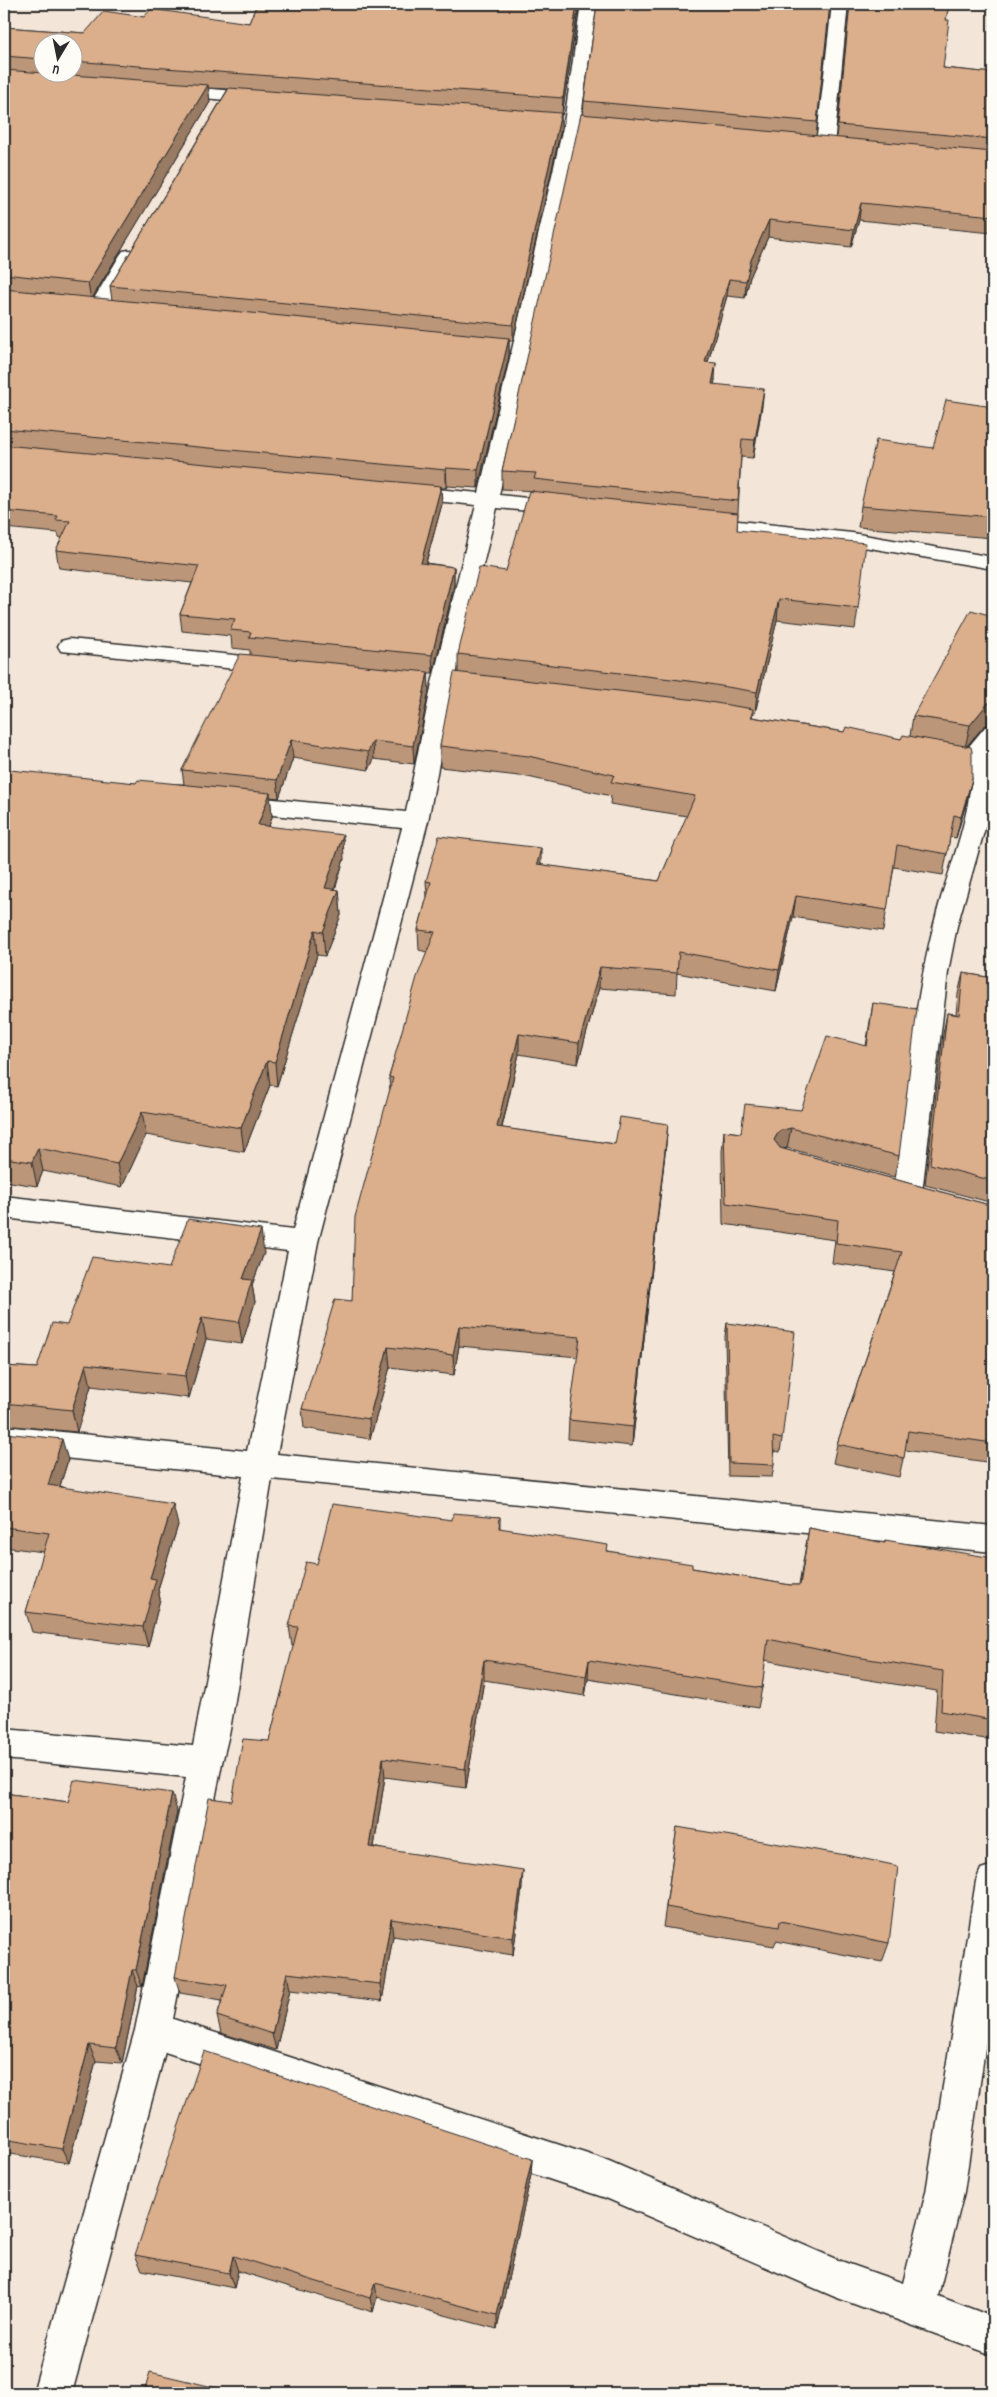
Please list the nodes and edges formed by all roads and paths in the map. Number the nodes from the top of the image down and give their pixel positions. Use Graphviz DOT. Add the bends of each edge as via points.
graph roads {
  1 [pos="589,4"];
  2 [pos="840,4"];
  3 [pos="157,90"];
  4 [pos="224,95"];
  5 [pos="274,99"];
  6 [pos="215,111"];
  7 [pos="806,144"];
  8 [pos="825,145"];
  9 [pos="845,147"];
  10 [pos="137,243"];
  11 [pos="79,306"];
  12 [pos="98,307"];
  13 [pos="118,309"];
  14 [pos="381,490"];
  15 [pos="488,500"];
  16 [pos="586,511"];
  17 [pos="685,521"];
  18 [pos="993,563"];
  19 [pos="68,646"];
  20 [pos="296,668"];
  21 [pos="993,732"];
  22 [pos="919,750"];
  23 [pos="978,760"];
  24 [pos="210,801"];
  25 [pos="416,821"];
  26 [pos="880,1185"];
  27 [pos="4,1207"];
  28 [pos="304,1242"];
  29 [pos="4,1439"];
  30 [pos="260,1463"];
  31 [pos="993,1539"];
  32 [pos="4,1744"];
  33 [pos="205,1763"];
  34 [pos="993,1881"];
  35 [pos="153,2030"];
  36 [pos="916,2307"];
  37 [pos="993,2336"];
  38 [pos="52,2393"];
  1 -- 15 [label="street" via="572,123 511,348"];
  2 -- 8 [label="street"];
  3 -- 4 [label="street"];
  4 -- 5 [label="street"];
  4 -- 6 [label="street"];
  7 -- 8 [label="street"];
  8 -- 9 [label="street"];
  10 -- 12 [label="street"];
  11 -- 12 [label="street"];
  12 -- 13 [label="street"];
  14 -- 15 [label="street"];
  15 -- 16 [label="street"];
  15 -- 25 [label="street" via="443,683"];
  17 -- 18 [label="street" via="852,539"];
  19 -- 20 [label="street"];
  21 -- 23 [label="street" via="978,750"];
  22 -- 23 [label="street"];
  23 -- 26 [label="street" via="982,772 981,800 935,972 921,1196"];
  24 -- 25 [label="street"];
  25 -- 28 [label="street"];
  27 -- 28 [label="street"];
  28 -- 30 [label="street"];
  29 -- 30 [label="street"];
  30 -- 31 [label="street"];
  30 -- 33 [label="street" via="214,1730"];
  32 -- 33 [label="street"];
  33 -- 35 [label="street"];
  34 -- 36 [label="street" via="945,2192"];
  35 -- 36 [label="street" via="609,2180 835,2278"];
  35 -- 38 [label="street"];
  36 -- 37 [label="street"];
}
